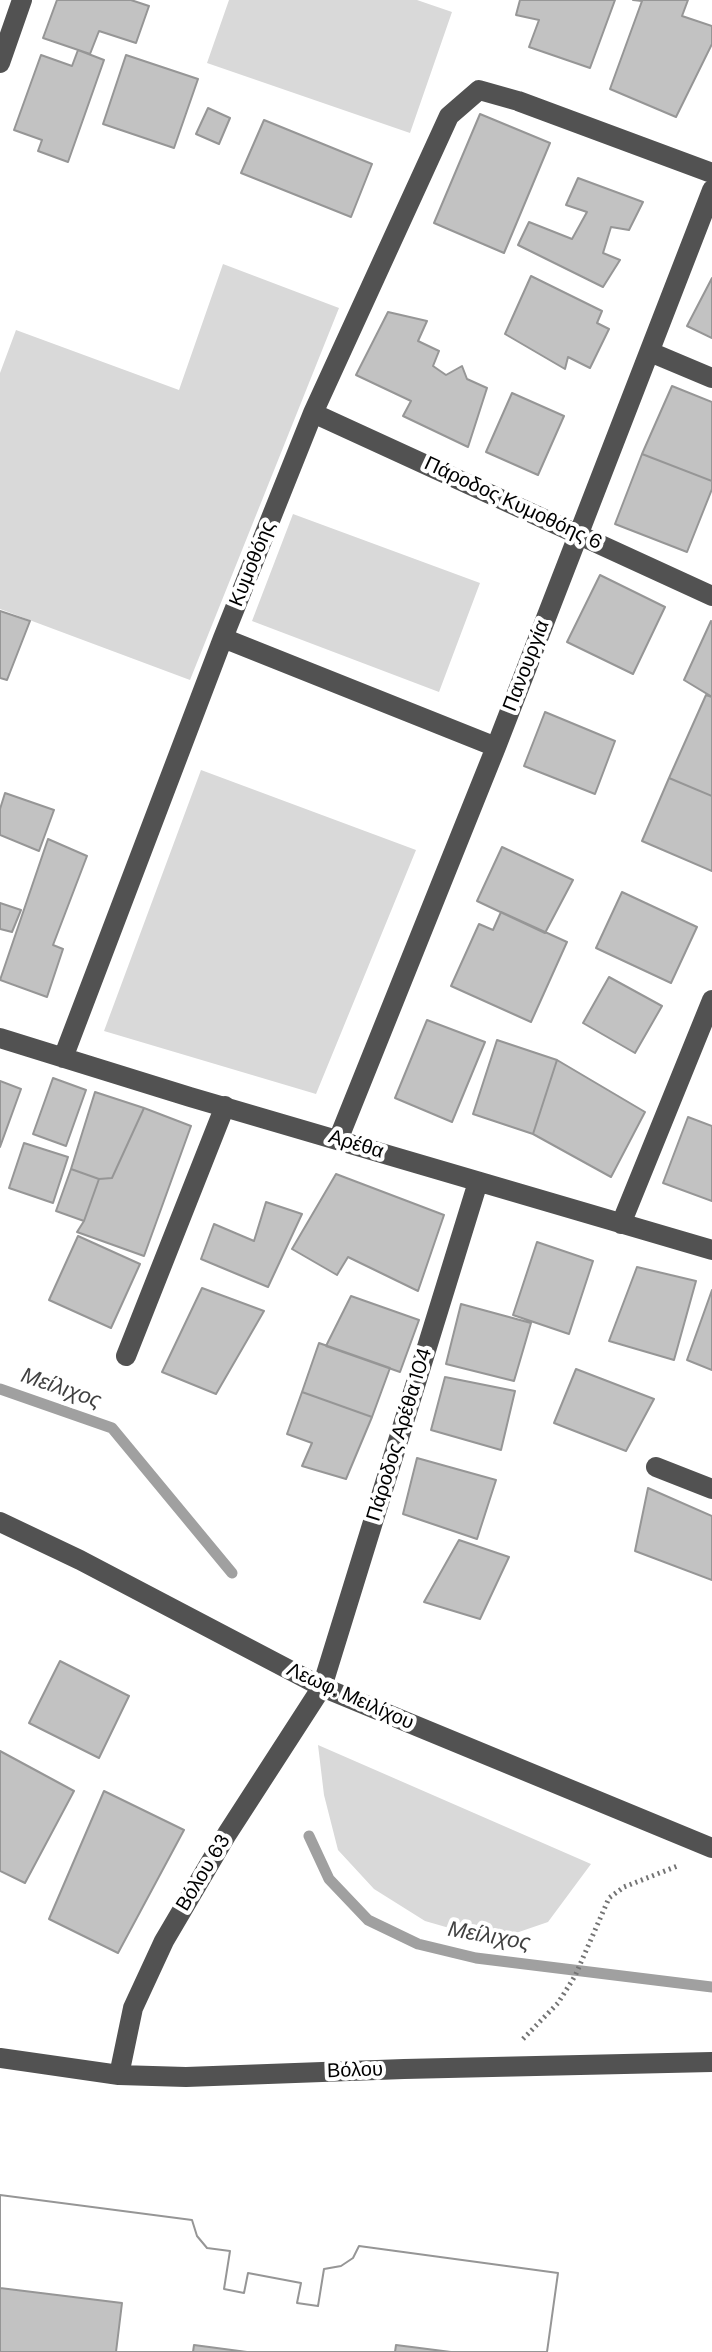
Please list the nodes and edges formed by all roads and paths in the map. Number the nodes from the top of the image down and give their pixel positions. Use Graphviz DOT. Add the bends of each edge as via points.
graph roads {
  1 [pos="22,0"];
  2 [pos="0,63"];
  3 [pos="712,173"];
  4 [pos="712,190"];
  5 [pos="650,352"];
  6 [pos="712,378"];
  7 [pos="313,413"];
  8 [pos="578,534"];
  9 [pos="712,596"];
  10 [pos="223,638"];
  11 [pos="496,747"];
  12 [pos="712,1000"];
  13 [pos="0,1038"];
  14 [pos="63,1058"];
  15 [pos="225,1106"];
  16 [pos="338,1140"];
  17 [pos="478,1182"];
  18 [pos="621,1224"];
  19 [pos="712,1250"];
  20 [pos="126,1356"];
  21 [pos="656,1467"];
  22 [pos="712,1489"];
  23 [pos="0,1522"];
  24 [pos="322,1687"];
  25 [pos="712,1848"];
  26 [pos="691,1862"];
  27 [pos="546,2017"];
  28 [pos="0,2058"];
  29 [pos="712,2062"];
  30 [pos="119,2075"];
  1 -- 2 [label="street"];
  3 -- 7 [label="street, Κυμοθόης" via="479,90 449,116"];
  4 -- 5 [label="street, Πανουργία"];
  5 -- 6 [label="street"];
  5 -- 8 [label="street, Πανουργία"];
  7 -- 8 [label="street, Πάροδος Κυμοθόης 6"];
  7 -- 10 [label="street, Κυμοθόης"];
  8 -- 9 [label="street, Πάροδος Κυμοθόης 6"];
  8 -- 11 [label="street, Πανουργία"];
  10 -- 11 [label="street"];
  10 -- 14 [label="street, Κυμοθόης"];
  11 -- 16 [label="street, Πανουργία"];
  12 -- 18 [label="street"];
  13 -- 14 [label="street, Αρέθα"];
  14 -- 15 [label="street, Αρέθα"];
  15 -- 16 [label="street, Αρέθα"];
  15 -- 20 [label="street"];
  16 -- 17 [label="street, Αρέθα"];
  17 -- 18 [label="street, Αρέθα"];
  17 -- 24 [label="street, Πάροδος Αρέθα 104"];
  18 -- 19 [label="street, Αρέθα"];
  21 -- 22 [label="street"];
  23 -- 24 [label="street, Λεωφ. Μειλίχου"];
  24 -- 25 [label="street, Λεωφ. Μειλίχου"];
  24 -- 30 [label="street, Βόλου 63" via="164,1941 133,2008"];
  26 -- 27 [label="path" via="624,1887 609,1898 575,1976"];
  28 -- 30 [label="street, Βόλου"];
  29 -- 30 [label="street, Βόλου" via="220,2077"];
}
